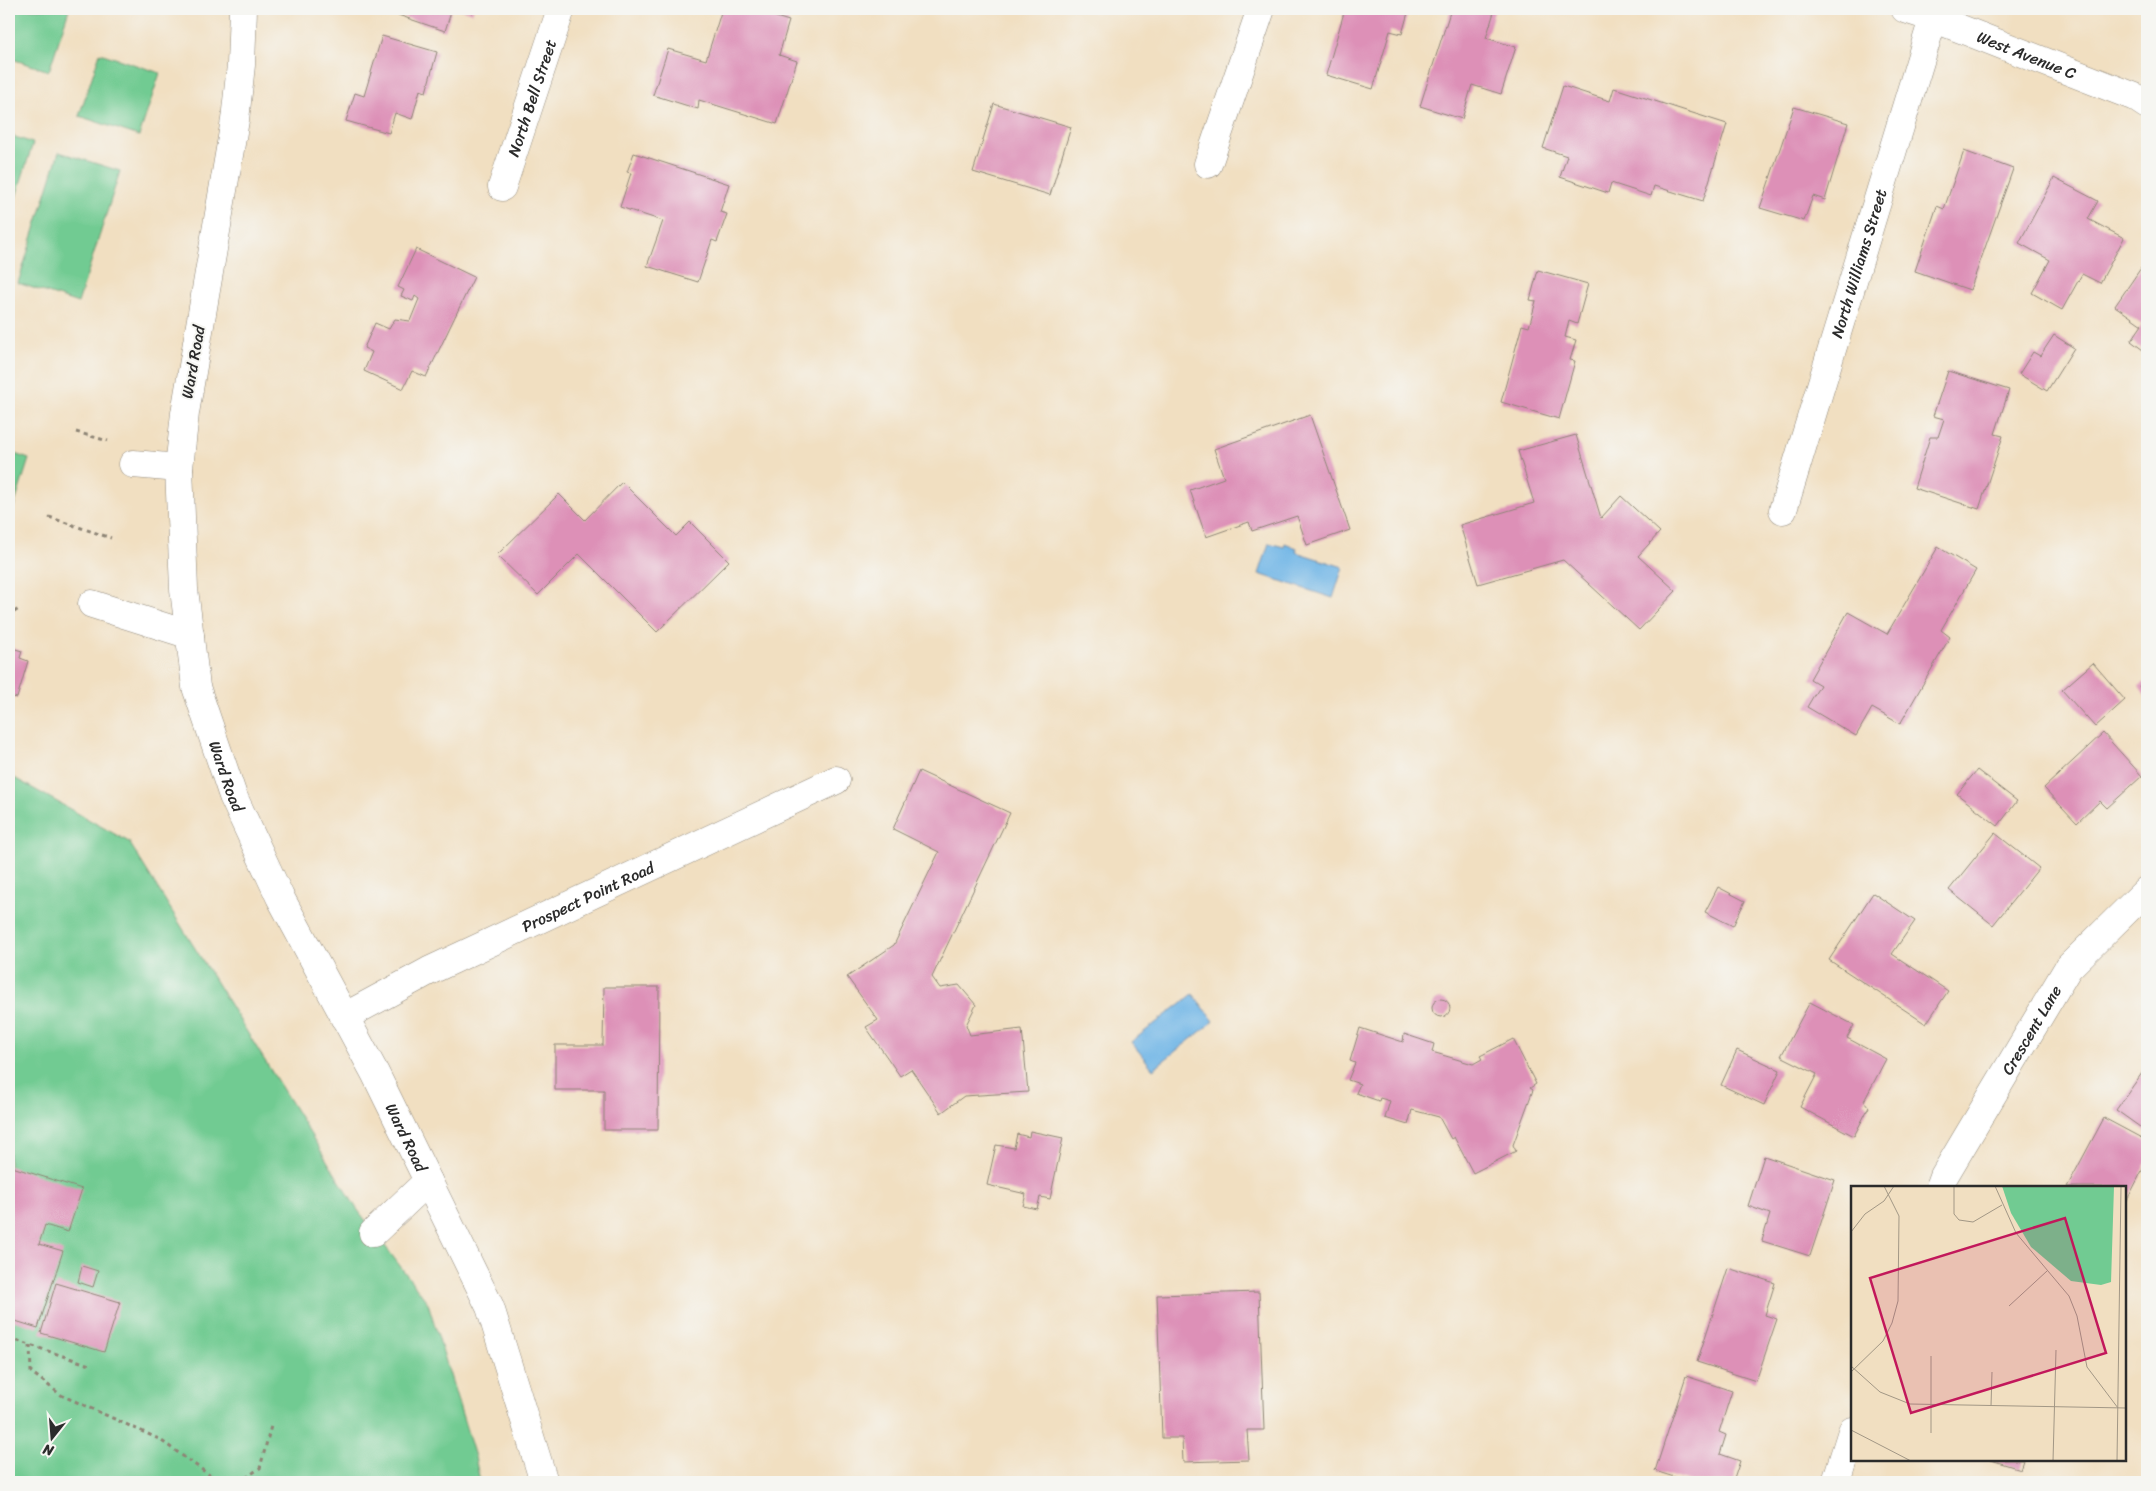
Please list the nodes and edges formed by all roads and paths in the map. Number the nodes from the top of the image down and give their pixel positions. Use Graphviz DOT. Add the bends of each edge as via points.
graph roads {
  1 [pos="243,9"];
  2 [pos="562,9"];
  3 [pos="1261,9"];
  4 [pos="1905,9"];
  5 [pos="1935,13"];
  6 [pos="2147,105"];
  7 [pos="1208,164"];
  8 [pos="502,187"];
  9 [pos="133,464"];
  10 [pos="179,468"];
  11 [pos="1783,510"];
  12 [pos="49,517"];
  13 [pos="111,538"];
  14 [pos="92,604"];
  15 [pos="20,608"];
  16 [pos="9,626"];
  17 [pos="190,636"];
  18 [pos="836,780"];
  19 [pos="2147,890"];
  20 [pos="344,1017"];
  21 [pos="428,1181"];
  22 [pos="1940,1186"];
  23 [pos="373,1233"];
  24 [pos="9,1338"];
  25 [pos="30,1345"];
  26 [pos="90,1365"];
  27 [pos="271,1426"];
  28 [pos="1851,1434"];
  29 [pos="544,1482"];
  30 [pos="1836,1482"];
  1 -- 10 [label="street, Ward Road" via="241,65 234,120 185,413"];
  2 -- 8 [label="street, North Bell Street"];
  3 -- 7 [label="street"];
  4 -- 5 [label="street, West Avenue C"];
  5 -- 6 [label="street, West Avenue C" via="2135,97"];
  5 -- 11 [label="street, North Williams Street"];
  9 -- 10 [label="street"];
  10 -- 17 [label="street, Ward Road" via="184,589"];
  12 -- 13 [label="path"];
  14 -- 17 [label="street"];
  15 -- 16 [label="path" via="14,612"];
  17 -- 20 [label="street, Ward Road" via="196,687 233,796 280,897"];
  18 -- 20 [label="street, Prospect Point Road" via="428,971"];
  19 -- 22 [label="street, Crescent Lane" via="2068,968 1948,1168"];
  20 -- 21 [label="street, Ward Road"];
  21 -- 23 [label="street"];
  21 -- 29 [label="street, Ward Road" via="490,1307"];
  24 -- 25 [label="path"];
  25 -- 26 [label="path"];
  25 -- 27 [label="path" via="30,1372 61,1395 159,1439 215,1479 244,1478 260,1468"];
  28 -- 30 [label="street"];
}
